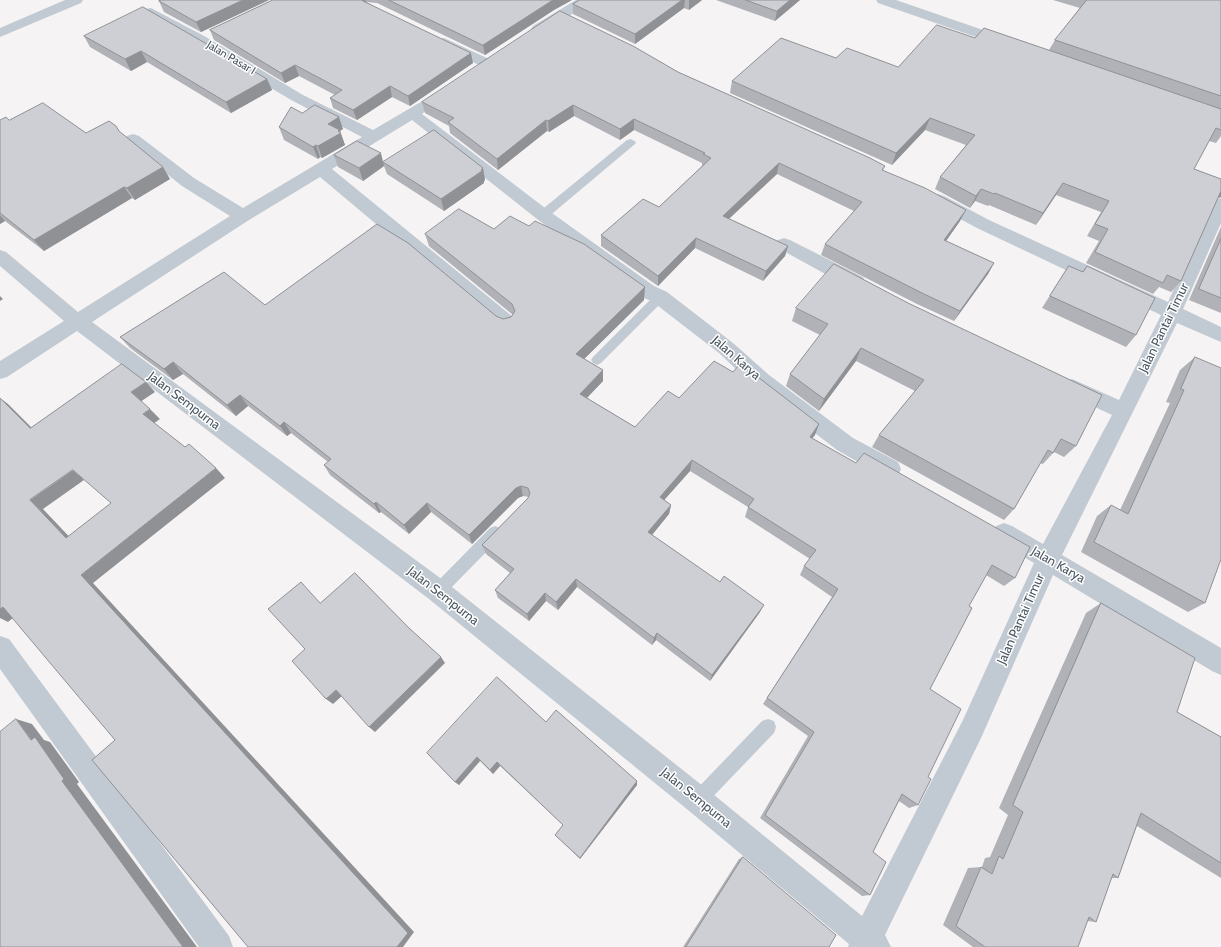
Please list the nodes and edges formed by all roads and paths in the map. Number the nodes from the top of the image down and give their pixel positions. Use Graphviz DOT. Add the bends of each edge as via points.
graph roads {
  1 [pos="76,0"];
  2 [pos="883,0"];
  3 [pos="571,8"];
  4 [pos="151,12"];
  5 [pos="0,33"];
  6 [pos="215,33"];
  7 [pos="432,36"];
  8 [pos="523,38"];
  9 [pos="201,40"];
  10 [pos="1018,47"];
  11 [pos="486,63"];
  12 [pos="437,96"];
  13 [pos="412,114"];
  14 [pos="374,137"];
  15 [pos="133,139"];
  16 [pos="631,142"];
  17 [pos="321,169"];
  18 [pos="928,194"];
  19 [pos="1221,204"];
  20 [pos="543,215"];
  21 [pos="243,216"];
  22 [pos="784,244"];
  23 [pos="0,256"];
  24 [pos="874,291"];
  25 [pos="660,297"];
  26 [pos="1172,313"];
  27 [pos="78,322"];
  28 [pos="506,322"];
  29 [pos="1221,335"];
  30 [pos="597,360"];
  31 [pos="0,370"];
  32 [pos="1059,381"];
  33 [pos="1124,411"];
  34 [pos="903,476"];
  35 [pos="986,523"];
  36 [pos="503,525"];
  37 [pos="1048,558"];
  38 [pos="438,591"];
  39 [pos="0,648"];
  40 [pos="1221,662"];
  41 [pos="768,727"];
  42 [pos="698,800"];
  43 [pos="869,944"];
  44 [pos="218,947"];
  1 -- 5 [label="street"];
  2 -- 10 [label="street"];
  3 -- 8 [label="street"];
  4 -- 9 [label="street, Jalan Pasar I"];
  6 -- 9 [label="street"];
  7 -- 11 [label="street"];
  9 -- 14 [label="street, Jalan Pasar I" via="298,98"];
  12 -- 13 [label="street"];
  13 -- 14 [label="street"];
  13 -- 20 [label="street, Jalan Karya"];
  14 -- 17 [label="street"];
  15 -- 21 [label="street" via="188,182"];
  16 -- 20 [label="lane"];
  17 -- 21 [label="street"];
  17 -- 28 [label="street"];
  18 -- 26 [label="street" via="983,224"];
  19 -- 26 [label="street, Jalan Pantai Timur"];
  20 -- 25 [label="street, Jalan Karya" via="647,291"];
  21 -- 27 [label="street"];
  22 -- 24 [label="street"];
  23 -- 27 [label="street, Jalan Sempurna"];
  25 -- 30 [label="lane"];
  25 -- 34 [label="street, Jalan Karya" via="726,348 762,381 845,444"];
  26 -- 29 [label="street"];
  26 -- 33 [label="street, Jalan Pantai Timur"];
  27 -- 31 [label="street"];
  27 -- 38 [label="street, Jalan Sempurna"];
  32 -- 33 [label="street"];
  33 -- 37 [label="street, Jalan Pantai Timur"];
  35 -- 37 [label="street, Jalan Karya"];
  36 -- 38 [label="lane"];
  37 -- 40 [label="street, Jalan Karya"];
  37 -- 43 [label="street, Jalan Pantai Timur" via="972,729"];
  38 -- 42 [label="street, Jalan Sempurna"];
  39 -- 44 [label="street"];
  41 -- 42 [label="lane"];
  42 -- 43 [label="street, Jalan Sempurna"];
}
